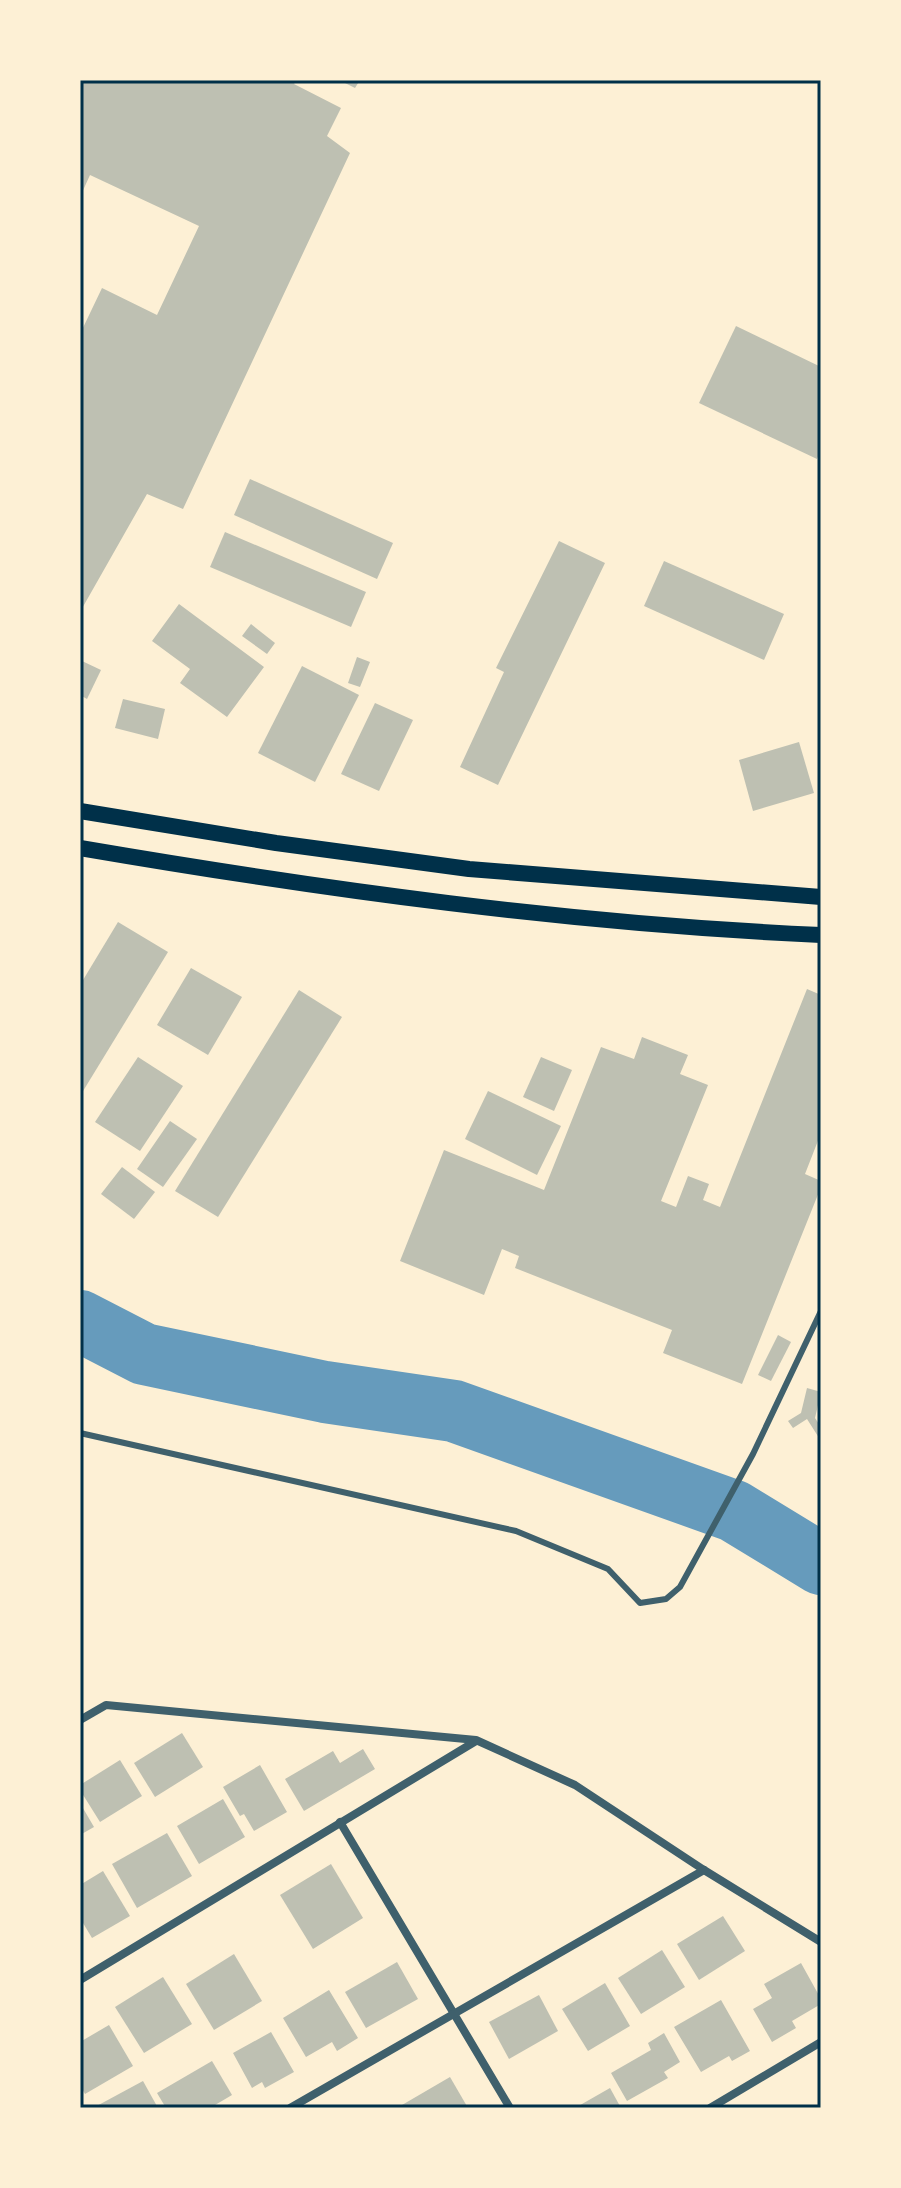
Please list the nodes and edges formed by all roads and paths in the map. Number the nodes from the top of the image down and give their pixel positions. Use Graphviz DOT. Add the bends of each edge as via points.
graph roads {
  1 [pos="80,811"];
  2 [pos="80,848"];
  3 [pos="821,897"];
  4 [pos="821,935"];
  5 [pos="821,1311"];
  6 [pos="80,1433"];
  7 [pos="80,1720"];
  8 [pos="476,1740"];
  9 [pos="340,1822"];
  10 [pos="704,1870"];
  11 [pos="821,1942"];
  12 [pos="80,1980"];
  13 [pos="454,2011"];
  14 [pos="821,2042"];
  15 [pos="290,2108"];
  16 [pos="510,2108"];
  17 [pos="710,2108"];
  1 -- 3 [label="main road" via="469,869"];
  2 -- 4 [label="main road" via="468,907 626,924"];
  5 -- 6 [label="lane" via="705,1544 680,1587 666,1599 640,1603 608,1569 516,1531"];
  7 -- 8 [label="street" via="106,1705"];
  8 -- 9 [label="street"];
  8 -- 10 [label="street" via="575,1785"];
  9 -- 12 [label="street"];
  9 -- 13 [label="street"];
  10 -- 11 [label="street"];
  10 -- 13 [label="street"];
  13 -- 15 [label="street"];
  13 -- 16 [label="street"];
  14 -- 17 [label="street"];
}
